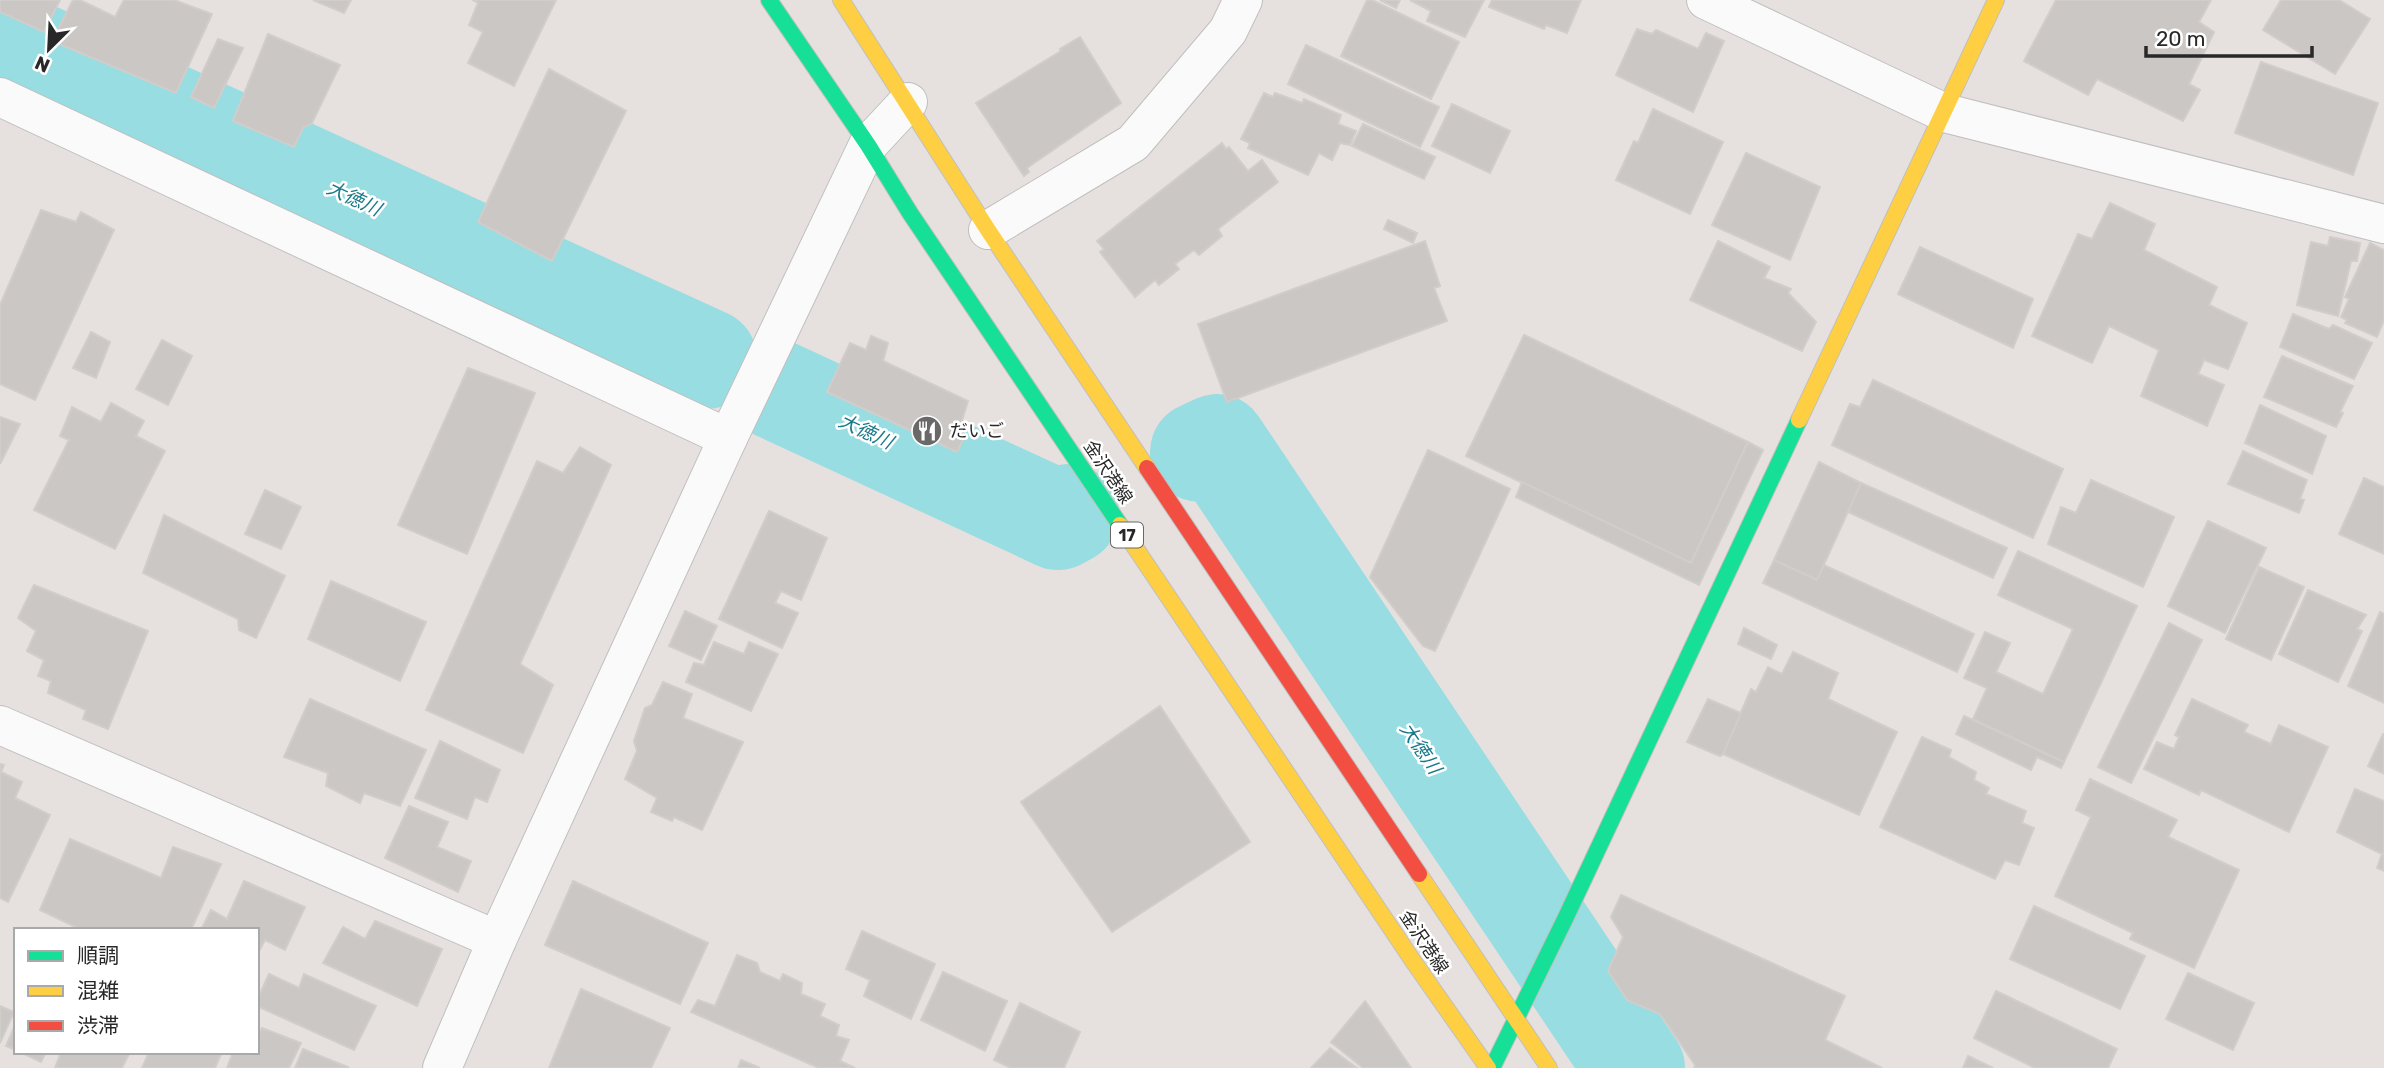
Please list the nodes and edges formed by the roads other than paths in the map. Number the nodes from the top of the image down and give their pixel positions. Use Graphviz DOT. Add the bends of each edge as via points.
graph roads {
  1 [pos="769,0"];
  2 [pos="841,0"];
  3 [pos="1243,0"];
  4 [pos="1706,0"];
  5 [pos="1996,0"];
  6 [pos="0,97"];
  7 [pos="908,102"];
  8 [pos="1945,113"];
  9 [pos="868,145"];
  10 [pos="2384,224"];
  11 [pos="988,230"];
  12 [pos="728,438"];
  13 [pos="0,724"];
  14 [pos="497,940"];
  15 [pos="1517,1020"];
  16 [pos="442,1068"];
  17 [pos="1490,1068"];
  18 [pos="1549,1068"];
  1 -- 9 [label="main road, 金沢港線 / 17"];
  2 -- 7 [label="main road, 金沢港線"];
  3 -- 11 [label="street" via="1228,31 1133,143"];
  4 -- 8 [label="street"];
  5 -- 8 [label="main road"];
  6 -- 12 [label="street"];
  7 -- 9 [label="street"];
  7 -- 11 [label="main road, 金沢港線"];
  8 -- 10 [label="street"];
  8 -- 15 [label="main road"];
  9 -- 12 [label="street"];
  9 -- 17 [label="main road, 金沢港線 / 17" via="1413,961"];
  11 -- 15 [label="main road, 金沢港線"];
  12 -- 14 [label="street"];
  13 -- 14 [label="street"];
  14 -- 16 [label="street"];
  15 -- 17 [label="main road"];
  15 -- 18 [label="main road, 金沢港線"];
}
